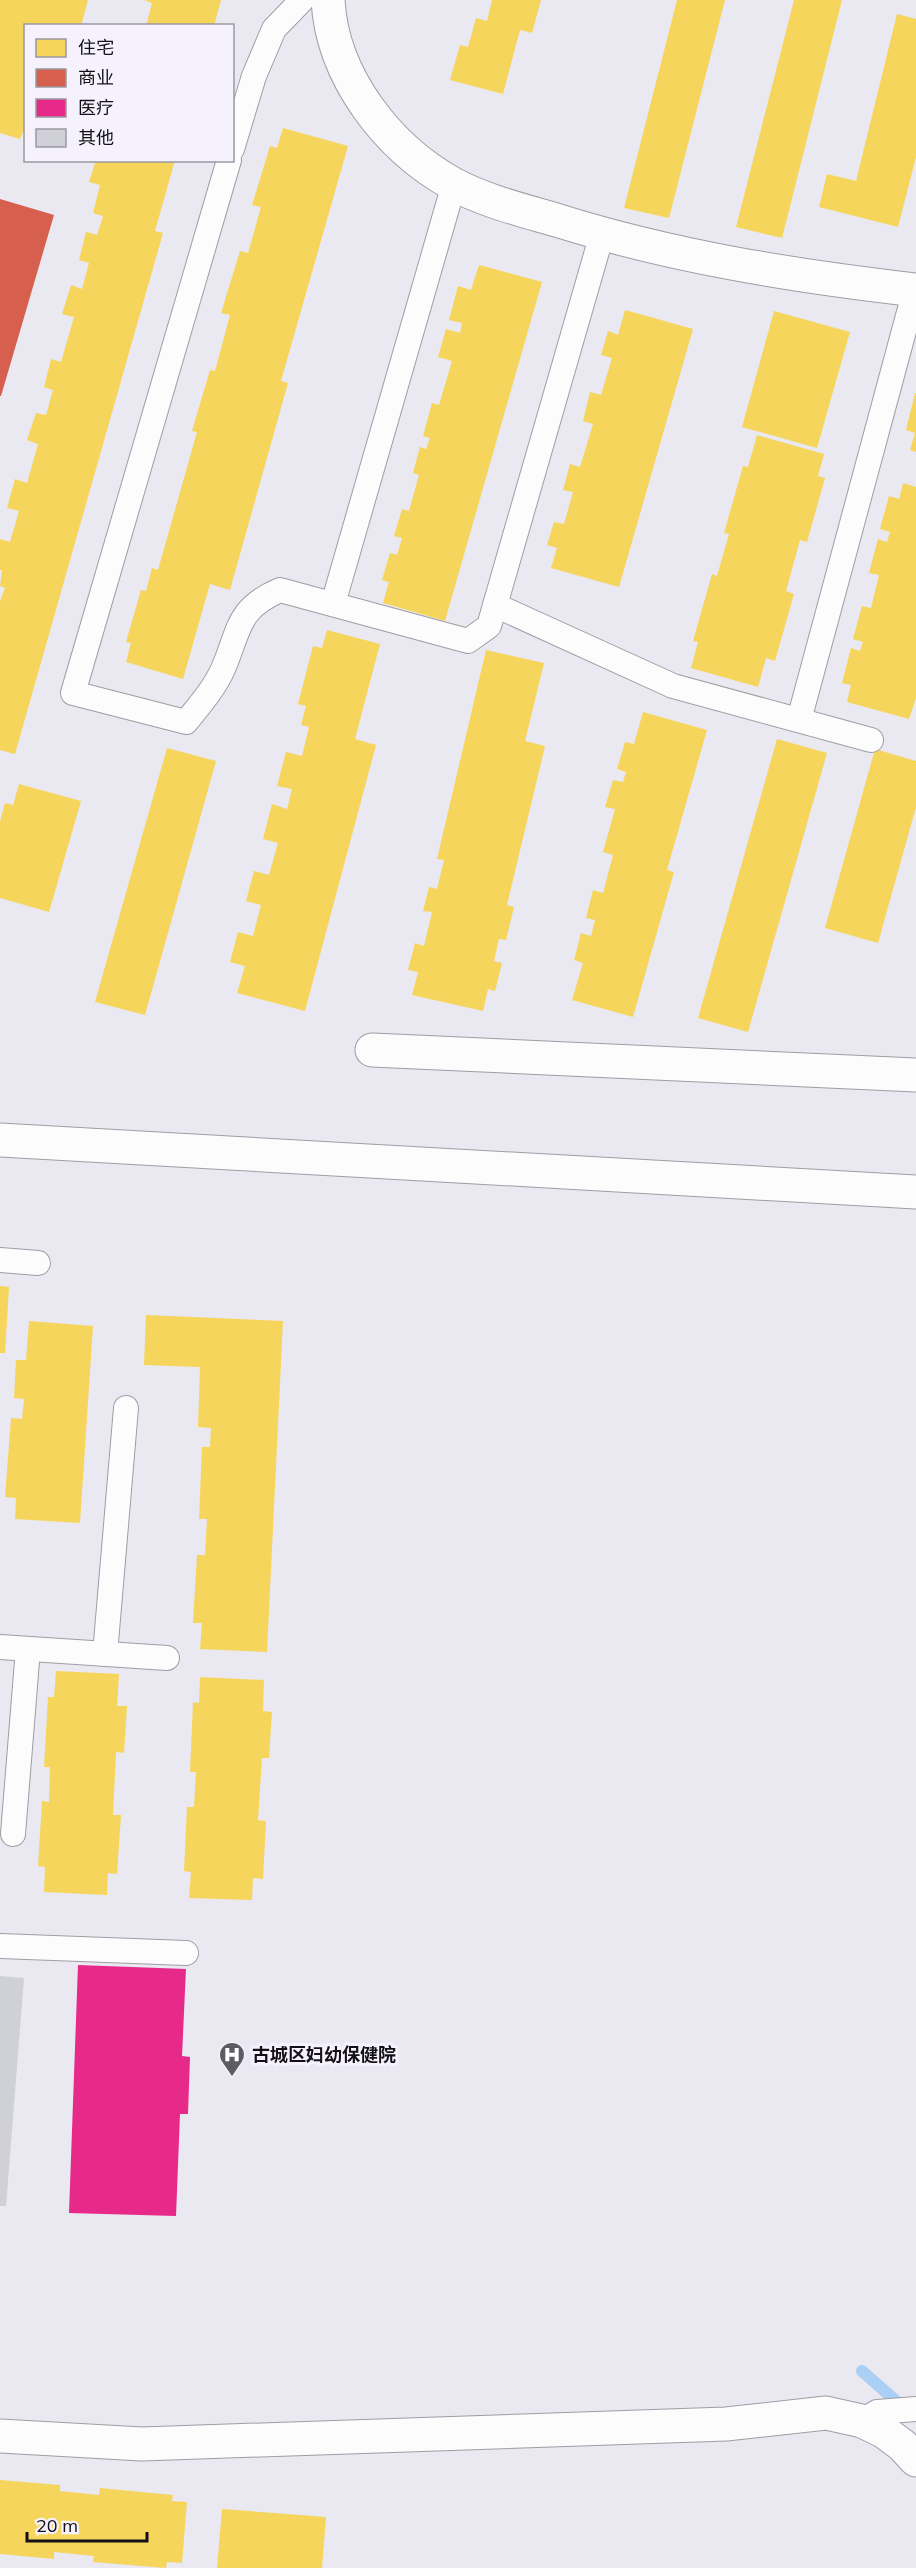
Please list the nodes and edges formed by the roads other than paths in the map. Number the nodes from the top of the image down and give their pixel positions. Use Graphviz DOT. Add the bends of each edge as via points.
graph roads {
  1 [pos="302,0"];
  2 [pos="328,0"];
  3 [pos="234,142"];
  4 [pos="228,162"];
  5 [pos="454,184"];
  6 [pos="602,234"];
  7 [pos="916,290"];
  8 [pos="333,604"];
  9 [pos="495,605"];
  10 [pos="799,720"];
  11 [pos="871,740"];
  12 [pos="372,1050"];
  13 [pos="916,1075"];
  14 [pos="0,1140"];
  15 [pos="916,1191"];
  16 [pos="0,1260"];
  17 [pos="39,1263"];
  18 [pos="126,1408"];
  19 [pos="0,1647"];
  20 [pos="28,1649"];
  21 [pos="105,1654"];
  22 [pos="167,1658"];
  23 [pos="13,1834"];
  24 [pos="0,1946"];
  25 [pos="186,1953"];
  26 [pos="916,2409"];
  27 [pos="862,2421"];
  28 [pos="0,2436"];
  29 [pos="916,2460"];
  1 -- 3 [label="lane" via="274,29 254,76"];
  2 -- 5 [label="street" via="335,36 361,97 402,147"];
  4 -- 8 [label="lane" via="74,693 186,722 223,670 238,625 260,599 280,590"];
  5 -- 6 [label="street" via="483,198"];
  5 -- 8 [label="lane"];
  6 -- 7 [label="street" via="748,267"];
  6 -- 9 [label="lane"];
  7 -- 10 [label="lane"];
  8 -- 9 [label="lane" via="468,641 489,626"];
  9 -- 10 [label="lane" via="673,686"];
  10 -- 11 [label="lane"];
  12 -- 13 [label="street"];
  14 -- 15 [label="street"];
  16 -- 17 [label="lane"];
  18 -- 21 [label="lane"];
  19 -- 20 [label="lane"];
  20 -- 21 [label="lane"];
  20 -- 23 [label="lane"];
  21 -- 22 [label="lane"];
  24 -- 25 [label="lane"];
  26 -- 27 [label="lane" via="877,2412"];
  27 -- 28 [label="street" via="826,2413 726,2424 142,2444"];
  27 -- 29 [label="street" via="893,2438"];
}
